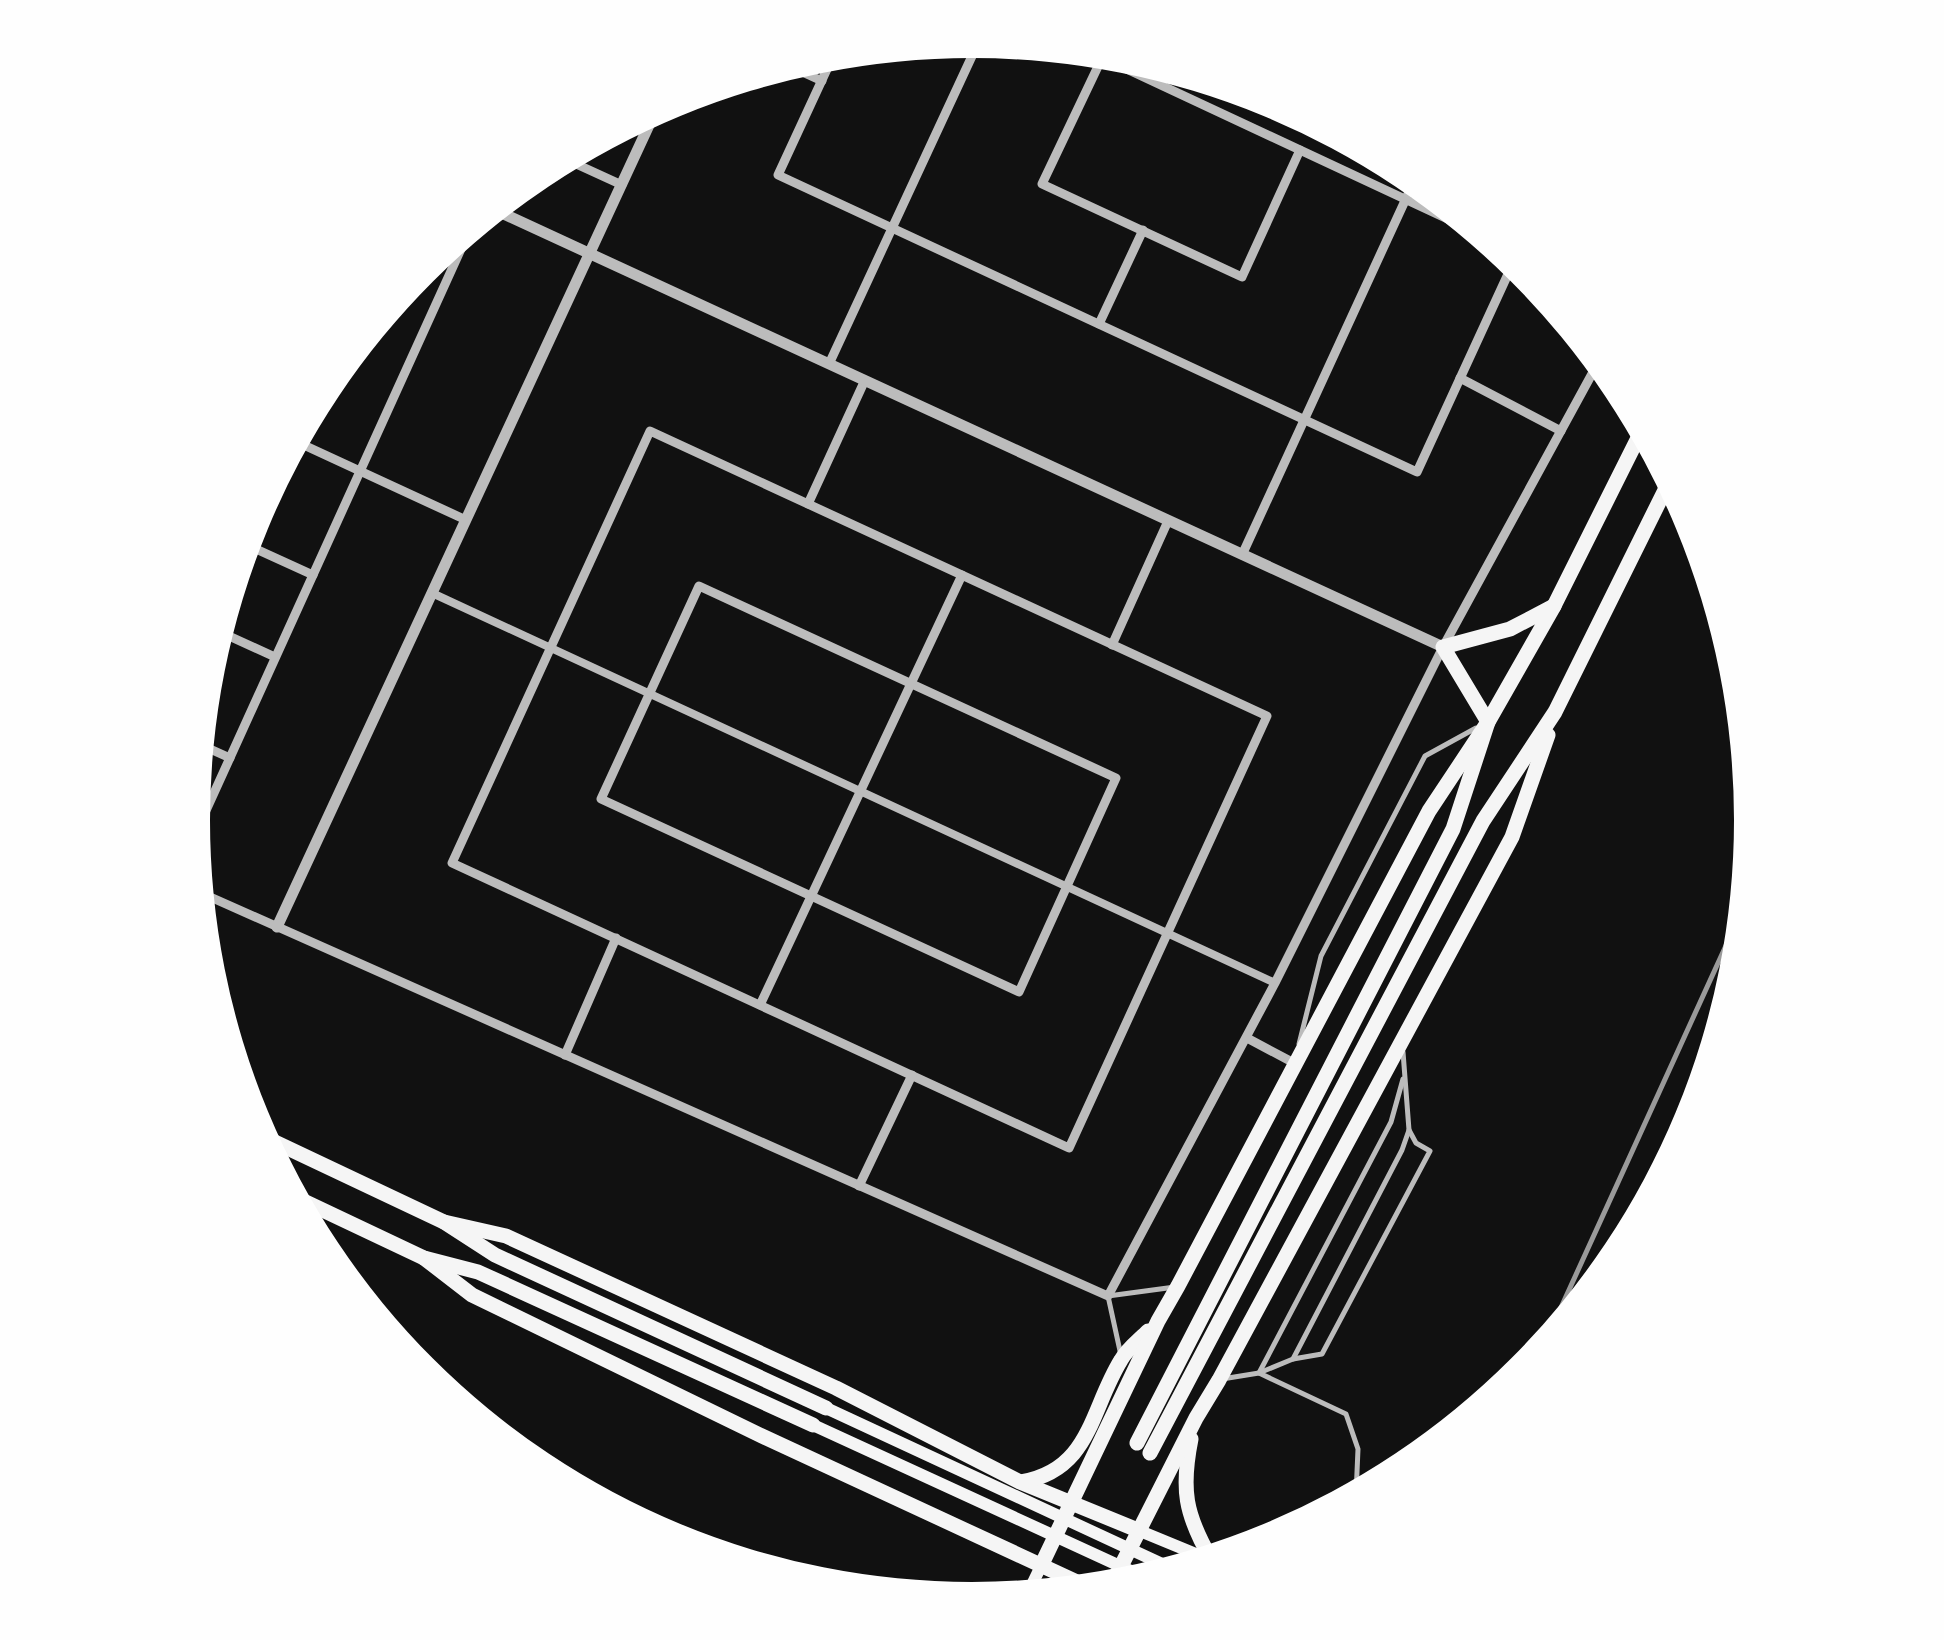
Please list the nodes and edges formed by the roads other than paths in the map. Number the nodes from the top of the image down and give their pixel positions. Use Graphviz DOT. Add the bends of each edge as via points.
graph roads {
  1 [pos="971,58"];
  2 [pos="1097,68"];
  3 [pos="826,71"];
  4 [pos="809,75"];
  5 [pos="1143,77"];
  6 [pos="822,81"];
  7 [pos="648,130"];
  8 [pos="1300,150"];
  9 [pos="581,166"];
  10 [pos="622,185"];
  11 [pos="1408,195"];
  12 [pos="1406,200"];
  13 [pos="1432,212"];
  14 [pos="507,216"];
  15 [pos="893,228"];
  16 [pos="1143,230"];
  17 [pos="590,254"];
  18 [pos="457,259"];
  19 [pos="1507,277"];
  20 [pos="1099,324"];
  21 [pos="830,364"];
  22 [pos="1591,375"];
  23 [pos="1460,378"];
  24 [pos="864,380"];
  25 [pos="1304,420"];
  26 [pos="1561,430"];
  27 [pos="1635,444"];
  28 [pos="308,446"];
  29 [pos="360,471"];
  30 [pos="1662,496"];
  31 [pos="808,504"];
  32 [pos="466,520"];
  33 [pos="1168,521"];
  34 [pos="259,551"];
  35 [pos="1242,555"];
  36 [pos="312,575"];
  37 [pos="962,575"];
  38 [pos="432,592"];
  39 [pos="1554,606"];
  40 [pos="232,637"];
  41 [pos="1112,644"];
  42 [pos="551,648"];
  43 [pos="1443,648"];
  44 [pos="275,657"];
  45 [pos="911,684"];
  46 [pos="650,694"];
  47 [pos="1555,712"];
  48 [pos="1488,722"];
  49 [pos="213,750"];
  50 [pos="230,758"];
  51 [pos="861,791"];
  52 [pos="210,802"];
  53 [pos="1066,886"];
  54 [pos="812,896"];
  55 [pos="214,899"];
  56 [pos="277,927"];
  57 [pos="1167,933"];
  58 [pos="616,938"];
  59 [pos="1275,983"];
  60 [pos="760,1005"];
  61 [pos="1247,1038"];
  62 [pos="1402,1040"];
  63 [pos="565,1055"];
  64 [pos="1294,1066"];
  65 [pos="912,1075"];
  66 [pos="1403,1079"];
  67 [pos="1409,1130"];
  68 [pos="283,1146"];
  69 [pos="859,1186"];
  70 [pos="315,1207"];
  71 [pos="444,1222"];
  72 [pos="424,1258"];
  73 [pos="1178,1286"];
  74 [pos="1108,1296"];
  75 [pos="1158,1321"];
  76 [pos="1122,1358"];
  77 [pos="1294,1358"];
  78 [pos="1259,1374"];
  79 [pos="1219,1380"];
  80 [pos="826,1408"];
  81 [pos="1196,1418"];
  82 [pos="813,1425"];
  83 [pos="1357,1478"];
  84 [pos="1020,1482"];
  85 [pos="1070,1501"];
  86 [pos="1140,1531"];
  87 [pos="1203,1546"];
  88 [pos="1189,1551"];
  89 [pos="1154,1560"];
  90 [pos="1041,1566"];
  91 [pos="1120,1568"];
  92 [pos="1123,1568"];
  93 [pos="1065,1577"];
  94 [pos="1034,1580"];
  1 -- 15 [label="street"];
  2 -- 16 [label="street" via="1042,184"];
  3 -- 6 [label="street"];
  4 -- 6 [label="street"];
  5 -- 8 [label="street"];
  6 -- 15 [label="street" via="778,175"];
  7 -- 10 [label="street"];
  8 -- 12 [label="street"];
  8 -- 16 [label="street" via="1242,277"];
  9 -- 10 [label="street"];
  10 -- 17 [label="street"];
  11 -- 12 [label="street"];
  12 -- 13 [label="street"];
  12 -- 25 [label="street"];
  14 -- 17 [label="street"];
  15 -- 20 [label="street"];
  15 -- 21 [label="street"];
  16 -- 20 [label="street"];
  17 -- 21 [label="street"];
  17 -- 32 [label="street"];
  18 -- 29 [label="street"];
  19 -- 23 [label="street"];
  20 -- 25 [label="street"];
  21 -- 24 [label="street"];
  22 -- 26 [label="street"];
  23 -- 25 [label="street" via="1417,472"];
  23 -- 26 [label="street"];
  24 -- 31 [label="street"];
  24 -- 33 [label="street"];
  25 -- 35 [label="street"];
  26 -- 43 [label="street"];
  27 -- 39 [label="main road"];
  28 -- 29 [label="street"];
  29 -- 32 [label="street"];
  29 -- 36 [label="street"];
  30 -- 47 [label="main road"];
  31 -- 37 [label="street"];
  31 -- 42 [label="street" via="650,431"];
  32 -- 38 [label="street"];
  33 -- 35 [label="street"];
  33 -- 41 [label="street"];
  34 -- 36 [label="street"];
  35 -- 43 [label="street"];
  36 -- 44 [label="street"];
  37 -- 41 [label="street"];
  37 -- 45 [label="street"];
  38 -- 42 [label="street"];
  38 -- 56 [label="street"];
  39 -- 43 [label="main road" via="1510,629"];
  39 -- 48 [label="main road"];
  40 -- 44 [label="street"];
  41 -- 57 [label="street" via="1267,716"];
  42 -- 46 [label="street"];
  42 -- 58 [label="street" via="452,863"];
  43 -- 48 [label="main road"];
  43 -- 59 [label="street"];
  44 -- 50 [label="street"];
  45 -- 46 [label="street" via="699,586"];
  45 -- 51 [label="street"];
  45 -- 53 [label="street" via="1116,778"];
  46 -- 51 [label="street"];
  46 -- 54 [label="street" via="601,798"];
  47 -- 48 [label="main road" via="1483,820 1144,1448 1452,829"];
  47 -- 62 [label="main road" via="1512,837"];
  48 -- 64 [label="main road" via="1429,811"];
  48 -- 64 [label="lane" via="1426,756 1321,956"];
  49 -- 50 [label="street"];
  50 -- 52 [label="street"];
  51 -- 53 [label="street"];
  51 -- 54 [label="street"];
  53 -- 54 [label="street" via="1018,992"];
  53 -- 57 [label="street"];
  54 -- 60 [label="street"];
  55 -- 56 [label="street"];
  56 -- 63 [label="street"];
  57 -- 59 [label="street"];
  57 -- 65 [label="street" via="1069,1148"];
  58 -- 60 [label="street"];
  58 -- 63 [label="street"];
  59 -- 61 [label="street"];
  60 -- 65 [label="street"];
  61 -- 64 [label="street"];
  61 -- 74 [label="street"];
  62 -- 66 [label="lane"];
  62 -- 79 [label="main road"];
  63 -- 69 [label="street"];
  64 -- 73 [label="main road"];
  65 -- 69 [label="street"];
  66 -- 67 [label="lane"];
  66 -- 78 [label="lane" via="1391,1122"];
  67 -- 77 [label="lane"];
  67 -- 77 [label="lane" via="1430,1151 1322,1354"];
  68 -- 71 [label="main road"];
  69 -- 74 [label="street"];
  70 -- 72 [label="main road"];
  71 -- 80 [label="main road" via="495,1255"];
  71 -- 84 [label="main road" via="506,1236 836,1388"];
  72 -- 82 [label="main road" via="478,1272"];
  72 -- 90 [label="main road" via="472,1295"];
  73 -- 74 [label="lane"];
  73 -- 75 [label="main road"];
  74 -- 76 [label="lane"];
  75 -- 76 [label="main road"];
  75 -- 85 [label="main road"];
  76 -- 84 [label="main road" via="1089,1430 1065,1464"];
  77 -- 78 [label="lane"];
  78 -- 79 [label="lane"];
  78 -- 83 [label="lane" via="1346,1414 1358,1449"];
  79 -- 81 [label="main road"];
  80 -- 89 [label="main road"];
  81 -- 86 [label="main road"];
  81 -- 87 [label="main road" via="1185,1468 1187,1508"];
  82 -- 92 [label="main road"];
  84 -- 85 [label="main road"];
  85 -- 86 [label="main road"];
  85 -- 90 [label="main road"];
  86 -- 88 [label="main road"];
  86 -- 91 [label="main road"];
  90 -- 93 [label="main road"];
  90 -- 94 [label="main road"];
}
